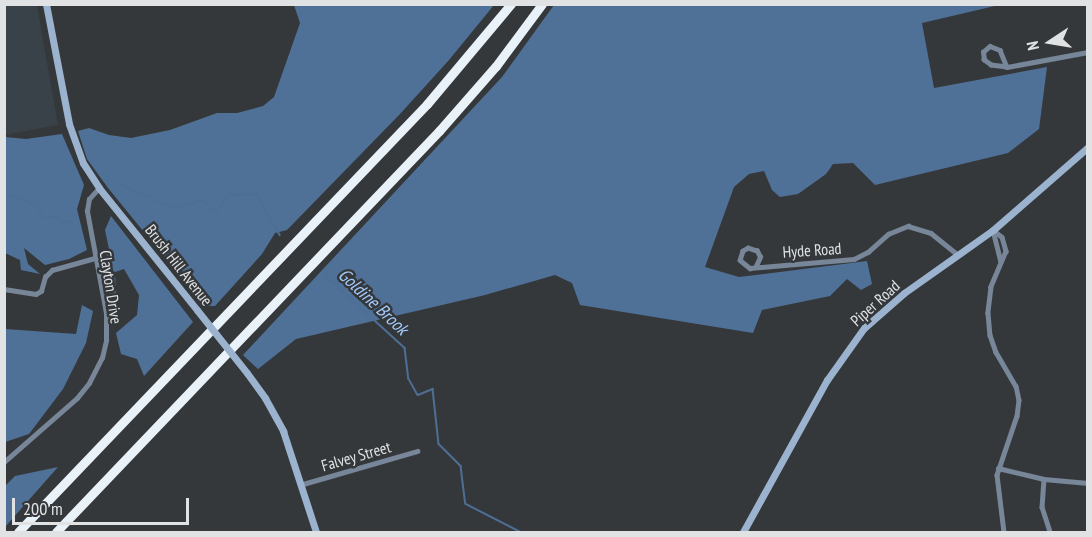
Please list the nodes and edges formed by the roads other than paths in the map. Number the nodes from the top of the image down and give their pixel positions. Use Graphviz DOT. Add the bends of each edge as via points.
graph roads {
  1 [pos="46,4"];
  2 [pos="511,4"];
  3 [pos="542,4"];
  4 [pos="1088,52"];
  5 [pos="1007,67"];
  6 [pos="1088,147"];
  7 [pos="99,188"];
  8 [pos="993,230"];
  9 [pos="958,255"];
  10 [pos="95,258"];
  11 [pos="1001,261"];
  12 [pos="756,266"];
  13 [pos="4,289"];
  14 [pos="417,451"];
  15 [pos="4,462"];
  16 [pos="998,468"];
  17 [pos="1044,479"];
  18 [pos="1088,483"];
  19 [pos="303,484"];
  20 [pos="18,532"];
  21 [pos="56,532"];
  22 [pos="316,532"];
  23 [pos="743,532"];
  24 [pos="1004,532"];
  25 [pos="1050,532"];
  1 -- 7 [label="street, Brush Hill Avenue" via="69,124 83,163"];
  2 -- 20 [label="highway" via="427,104"];
  3 -- 21 [label="highway" via="447,123"];
  4 -- 5 [label="street"];
  5 -- 5 [label="street" via="998,48 985,49 986,63"];
  6 -- 8 [label="street, Piper Road"];
  7 -- 10 [label="street, Clayton Drive" via="88,205"];
  7 -- 19 [label="street, Brush Hill Avenue, bridge" via="266,398"];
  8 -- 9 [label="street, Piper Road"];
  8 -- 11 [label="street"];
  8 -- 11 [label="street" via="1005,243 1006,254"];
  9 -- 12 [label="street, Hyde Road" via="931,232 908,226 888,234 854,259"];
  9 -- 23 [label="street, Piper Road" via="887,307 852,344 827,380"];
  10 -- 13 [label="street" via="51,270 36,294"];
  10 -- 15 [label="street, Clayton Drive" via="107,322 105,350 98,367 70,404"];
  11 -- 16 [label="street" via="991,287 989,322 993,345 1016,386 1019,405"];
  12 -- 12 [label="street, Hyde Road" via="744,266 742,251 757,251 760,257"];
  14 -- 19 [label="street, Falvey Street"];
  16 -- 17 [label="street"];
  16 -- 24 [label="street" via="996,484"];
  17 -- 18 [label="street"];
  17 -- 25 [label="street" via="1042,507"];
  19 -- 22 [label="street, Brush Hill Avenue"];
}
